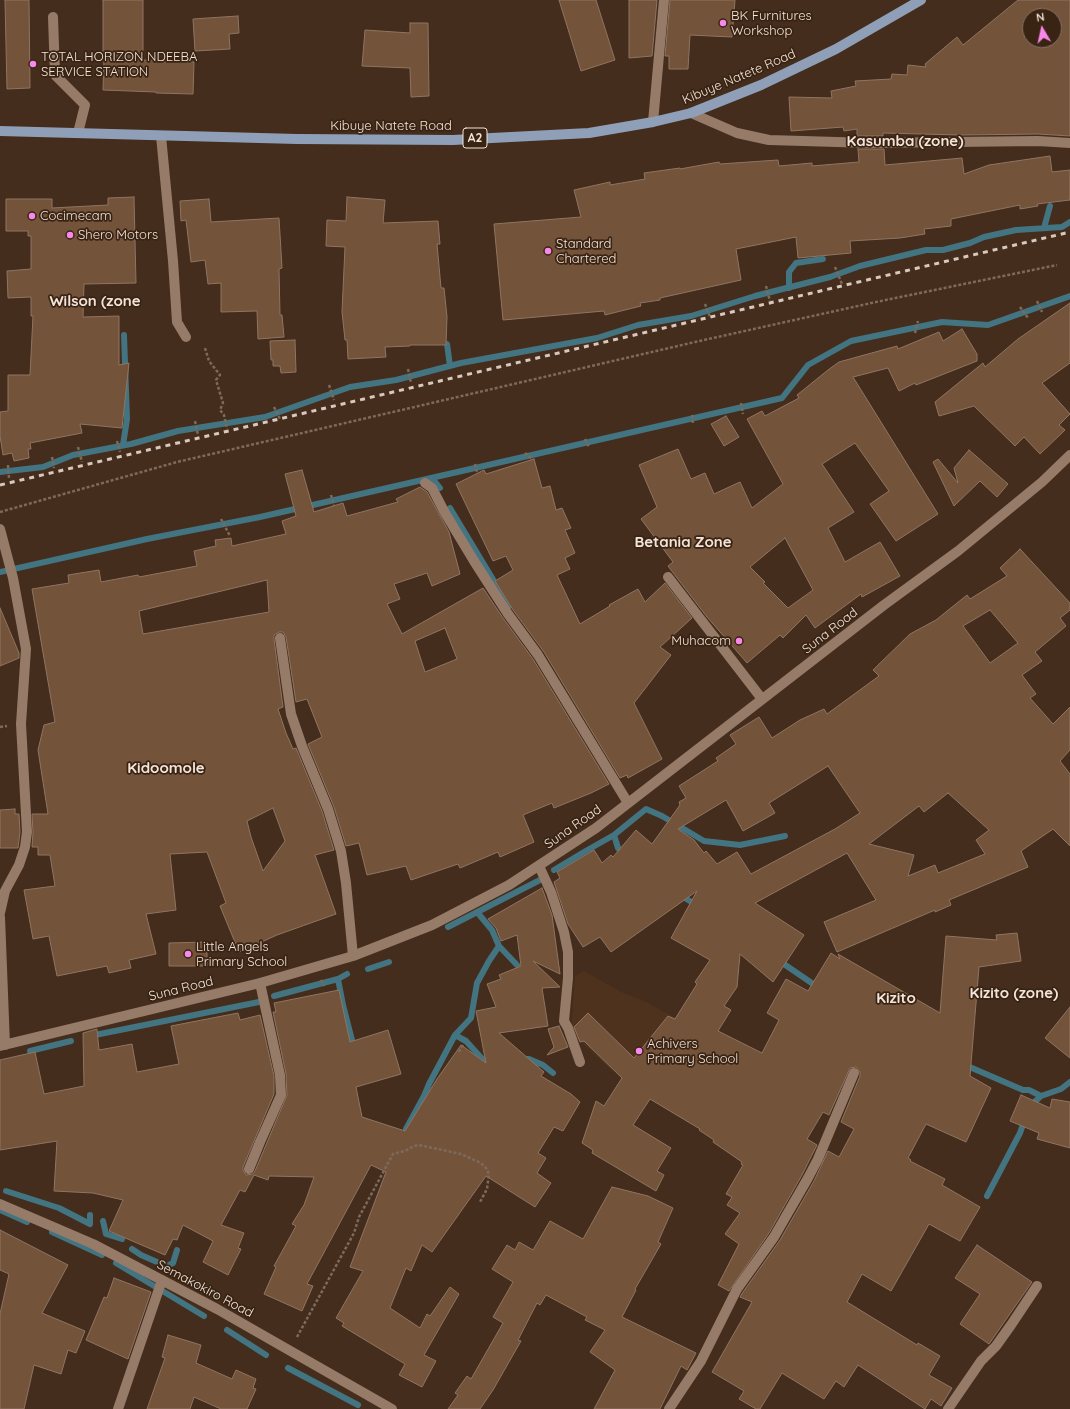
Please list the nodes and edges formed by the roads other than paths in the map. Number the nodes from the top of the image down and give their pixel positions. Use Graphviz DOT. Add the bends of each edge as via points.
graph roads {
  1 [pos="664,0"];
  2 [pos="921,0"];
  3 [pos="53,18"];
  4 [pos="691,113"];
  5 [pos="653,122"];
  6 [pos="0,131"];
  7 [pos="78,133"];
  8 [pos="161,136"];
  9 [pos="1070,143"];
  10 [pos="186,337"];
  11 [pos="1070,455"];
  12 [pos="425,483"];
  13 [pos="0,529"];
  14 [pos="668,577"];
  15 [pos="280,638"];
  16 [pos="762,699"];
  17 [pos="628,803"];
  18 [pos="539,866"];
  19 [pos="0,913"];
  20 [pos="0,917"];
  21 [pos="353,956"];
  22 [pos="260,983"];
  23 [pos="3,1045"];
  24 [pos="580,1062"];
  25 [pos="854,1072"];
  26 [pos="249,1169"];
  27 [pos="0,1204"];
  28 [pos="162,1280"];
  29 [pos="1037,1286"];
  30 [pos="118,1409"];
  31 [pos="392,1409"];
  32 [pos="669,1409"];
  33 [pos="948,1409"];
  1 -- 5 [label="street"];
  2 -- 4 [label="main road, Kibuye Natete Road / A2" via="836,49 761,85"];
  3 -- 7 [label="street" via="55,75 85,105"];
  4 -- 5 [label="main road, Kibuye Natete Road / A2"];
  4 -- 9 [label="street" via="737,132 769,140"];
  5 -- 8 [label="main road, Kibuye Natete Road / A2" via="589,133 453,140"];
  6 -- 7 [label="main road, Kibuye Natete Road / A2"];
  7 -- 8 [label="main road, Kibuye Natete Road / A2"];
  8 -- 10 [label="street" via="177,322"];
  11 -- 16 [label="street, Suna Road" via="1042,482 958,551"];
  12 -- 17 [label="street" via="432,488 508,614 538,655"];
  13 -- 19 [label="street" via="13,578 26,649 21,724 27,832 24,853 5,891"];
  14 -- 16 [label="street"];
  15 -- 21 [label="street" via="291,714 328,809 341,852"];
  16 -- 17 [label="street, Suna Road"];
  17 -- 18 [label="street, Suna Road"];
  18 -- 21 [label="street, Suna Road" via="509,885 432,925"];
  18 -- 24 [label="street" via="551,892 564,932 568,952 564,1021"];
  20 -- 23 [label="street"];
  21 -- 22 [label="street, Suna Road"];
  22 -- 23 [label="street, Suna Road"];
  22 -- 26 [label="street" via="280,1074 281,1096"];
  25 -- 32 [label="street" via="808,1178 774,1237 736,1289 701,1361"];
  27 -- 28 [label="street, Semakokiro Road" via="93,1244"];
  28 -- 30 [label="street"];
  28 -- 31 [label="street, Semakokiro Road"];
  29 -- 33 [label="street"];
}
